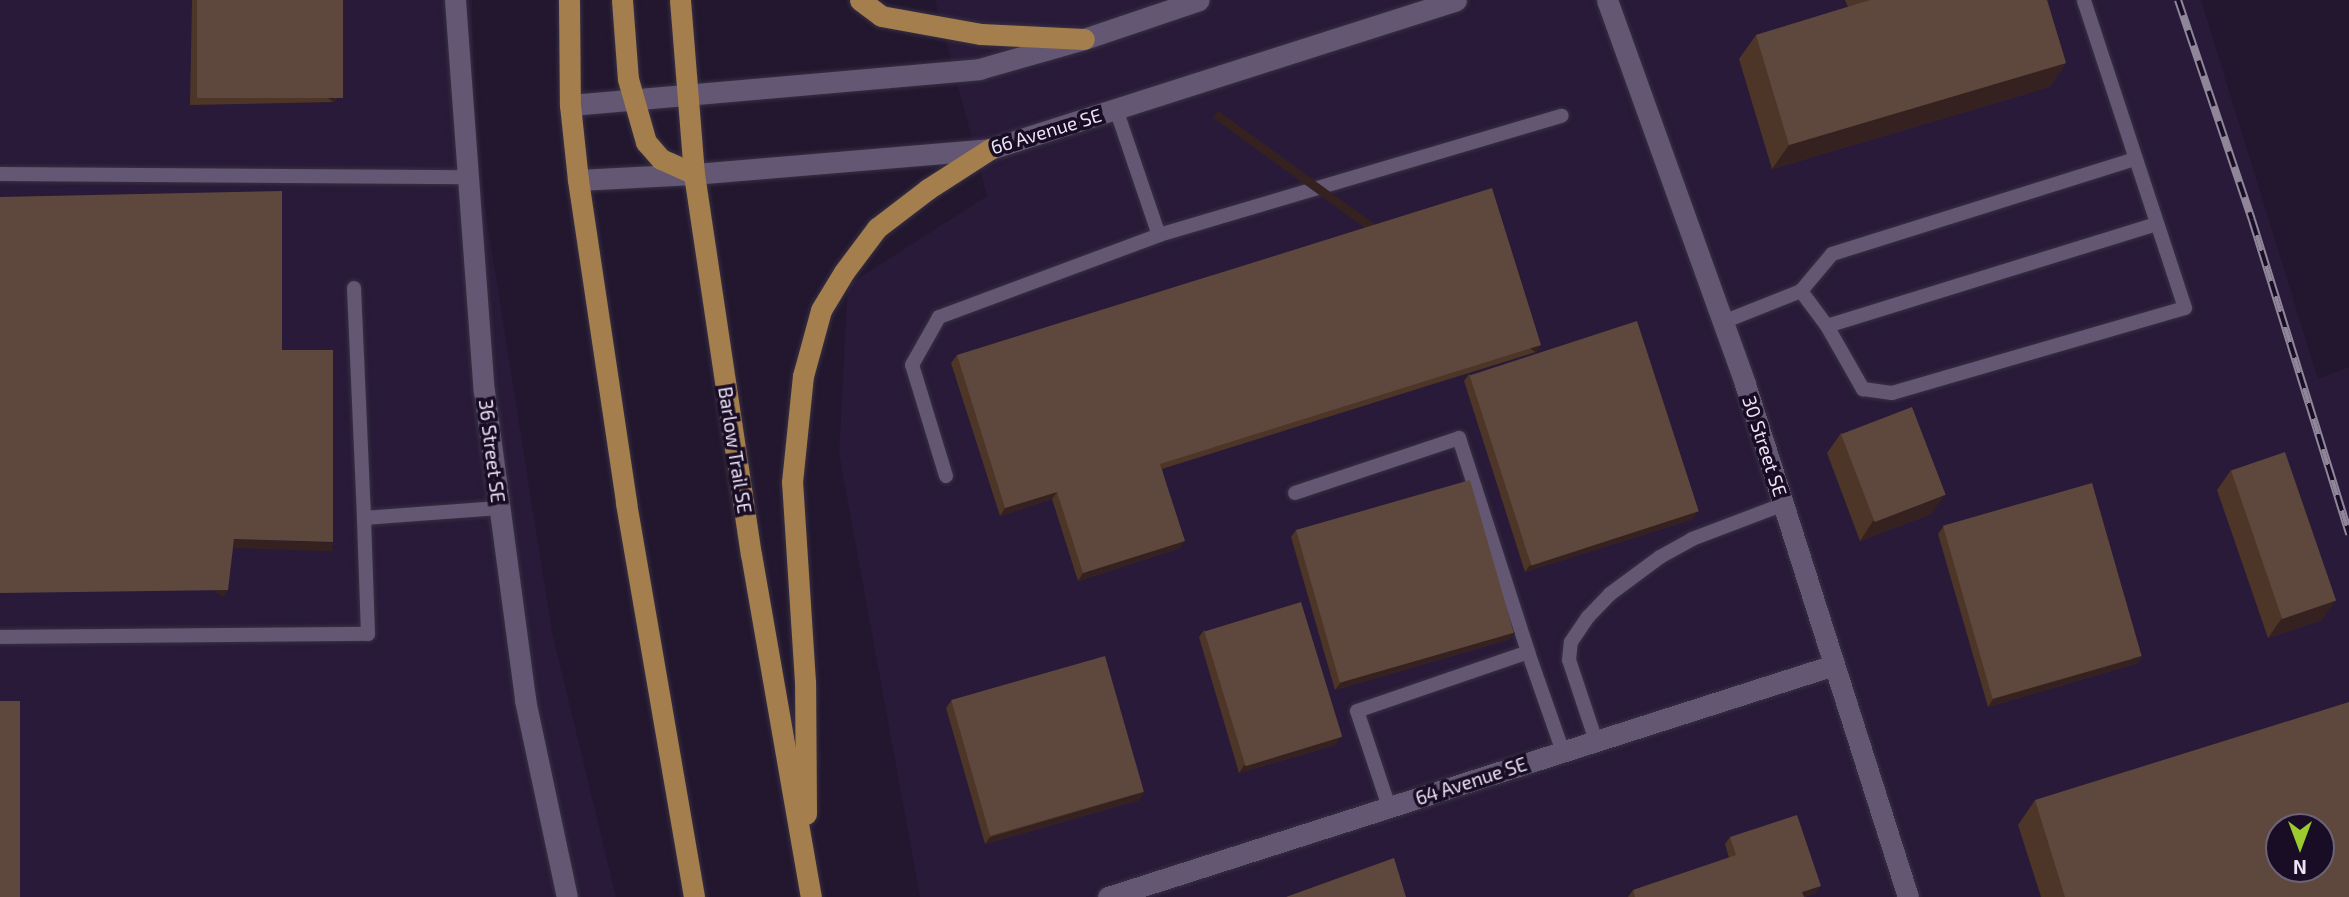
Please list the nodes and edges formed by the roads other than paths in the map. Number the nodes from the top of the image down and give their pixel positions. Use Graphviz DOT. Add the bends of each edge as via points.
graph roads {
  1 [pos="455,0"];
  2 [pos="569,0"];
  3 [pos="622,0"];
  4 [pos="680,0"];
  5 [pos="860,0"];
  6 [pos="1199,0"];
  7 [pos="1456,0"];
  8 [pos="1607,0"];
  9 [pos="2084,0"];
  10 [pos="1084,40"];
  11 [pos="685,95"];
  12 [pos="634,99"];
  13 [pos="570,105"];
  14 [pos="1116,109"];
  15 [pos="1562,116"];
  16 [pos="990,149"];
  17 [pos="2136,159"];
  18 [pos="0,174"];
  19 [pos="694,174"];
  20 [pos="468,177"];
  21 [pos="578,180"];
  22 [pos="2157,224"];
  23 [pos="1159,235"];
  24 [pos="355,288"];
  25 [pos="1801,291"];
  26 [pos="1723,321"];
  27 [pos="1826,326"];
  28 [pos="946,476"];
  29 [pos="1295,493"];
  30 [pos="1784,504"];
  31 [pos="499,508"];
  32 [pos="364,517"];
  33 [pos="0,636"];
  34 [pos="1528,652"];
  35 [pos="1834,665"];
  36 [pos="1596,741"];
  37 [pos="1563,751"];
  38 [pos="1389,807"];
  39 [pos="809,888"];
  40 [pos="567,897"];
  41 [pos="694,897"];
  42 [pos="1108,897"];
  43 [pos="1908,897"];
  1 -- 20 [label="street, 36 Street SE"];
  2 -- 13 [label="main road"];
  3 -- 12 [label="main road" via="628,79"];
  4 -- 11 [label="main road, Barlow Trail SE"];
  5 -- 10 [label="main road" via="881,16 981,34"];
  6 -- 10 [label="street"];
  7 -- 14 [label="street, 66 Avenue SE"];
  8 -- 26 [label="street, 30 Street SE"];
  9 -- 17 [label="lane"];
  10 -- 11 [label="street" via="979,69"];
  11 -- 12 [label="street"];
  11 -- 19 [label="main road, Barlow Trail SE"];
  12 -- 13 [label="street"];
  12 -- 19 [label="main road" via="646,142 661,159"];
  13 -- 21 [label="main road"];
  14 -- 16 [label="street, 66 Avenue SE"];
  14 -- 23 [label="lane"];
  15 -- 23 [label="lane"];
  16 -- 19 [label="street, 66 Avenue SE"];
  16 -- 39 [label="main road" via="877,228 821,310 803,376 792,482 805,682"];
  17 -- 22 [label="lane"];
  17 -- 25 [label="lane" via="1832,254"];
  18 -- 20 [label="lane"];
  19 -- 21 [label="street, 66 Avenue SE"];
  19 -- 39 [label="main road, Barlow Trail SE" via="751,554"];
  20 -- 31 [label="street, 36 Street SE" via="484,391"];
  21 -- 41 [label="main road" via="626,503"];
  22 -- 27 [label="lane"];
  22 -- 27 [label="lane" via="2185,309 1892,393 1863,389"];
  23 -- 28 [label="lane" via="939,317 912,365"];
  24 -- 32 [label="lane"];
  25 -- 26 [label="lane"];
  25 -- 27 [label="lane"];
  26 -- 30 [label="street, 30 Street SE"];
  29 -- 34 [label="lane" via="1459,438"];
  30 -- 35 [label="street, 30 Street SE"];
  30 -- 36 [label="lane" via="1671,551 1609,594 1588,617 1571,642 1569,660"];
  31 -- 32 [label="lane"];
  31 -- 40 [label="street, 36 Street SE" via="525,700"];
  32 -- 33 [label="lane" via="368,634"];
  34 -- 37 [label="lane"];
  34 -- 38 [label="lane" via="1357,711"];
  35 -- 36 [label="street, 64 Avenue SE"];
  35 -- 43 [label="street, 30 Street SE"];
  36 -- 37 [label="street, 64 Avenue SE"];
  37 -- 38 [label="street, 64 Avenue SE"];
  38 -- 42 [label="street, 64 Avenue SE"];
}
